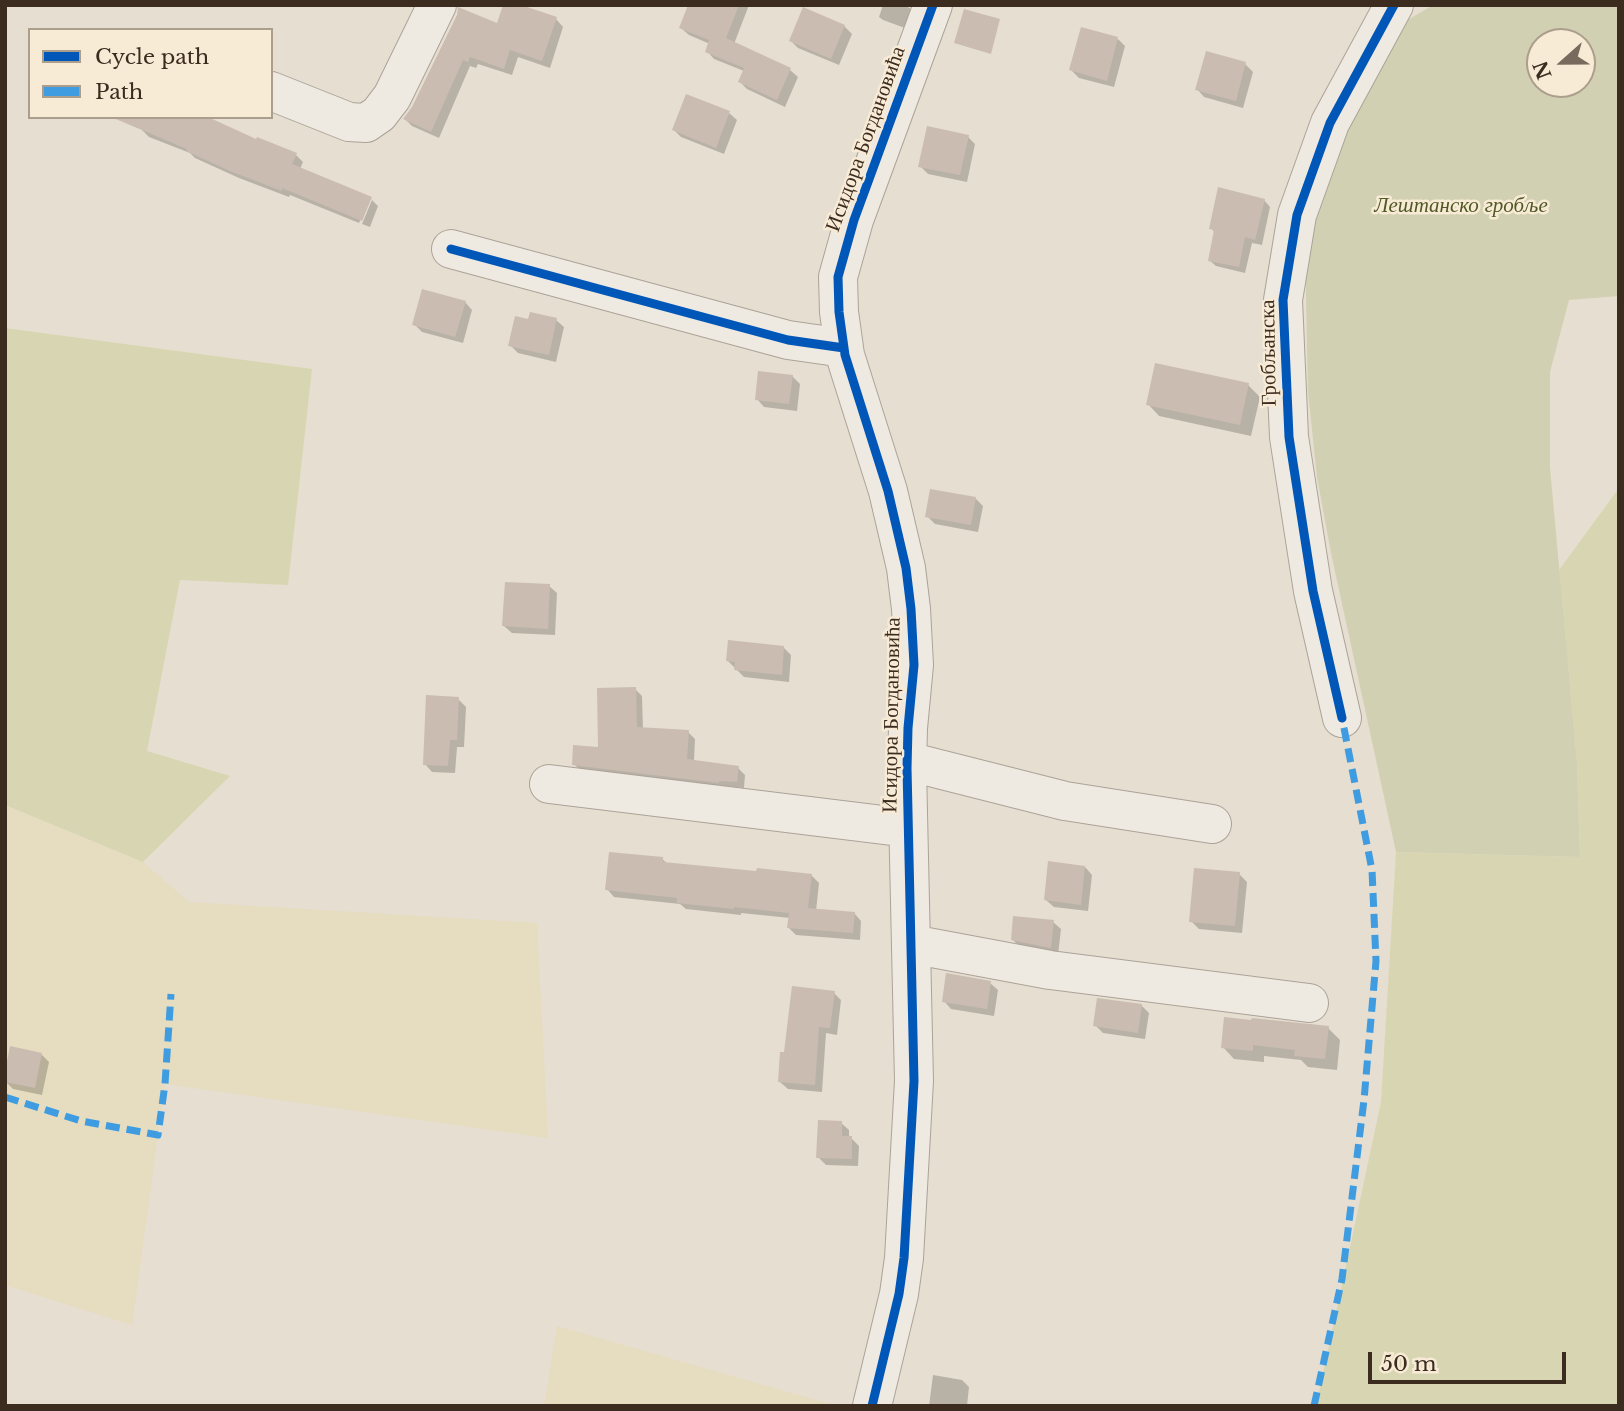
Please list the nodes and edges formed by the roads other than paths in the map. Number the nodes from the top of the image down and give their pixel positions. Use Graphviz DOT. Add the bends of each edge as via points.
graph roads {
  1 [pos="437,5"];
  2 [pos="933,5"];
  3 [pos="1394,5"];
  4 [pos="273,92"];
  5 [pos="451,249"];
  6 [pos="844,348"];
  7 [pos="1342,718"];
  8 [pos="907,761"];
  9 [pos="549,784"];
  10 [pos="1212,824"];
  11 [pos="908,828"];
  12 [pos="911,944"];
  13 [pos="1308,1003"];
  14 [pos="872,1406"];
  1 -- 4 [label="street" via="392,97 366,123 349,122"];
  2 -- 6 [label="street, Исидора Богдановића" via="854,220 838,277"];
  3 -- 7 [label="street, Гробљанска" via="1330,123 1297,215 1283,300 1289,437 1313,591"];
  5 -- 6 [label="street" via="788,340"];
  6 -- 8 [label="street, Исидора Богдановића" via="888,491 906,568 914,665"];
  8 -- 10 [label="street" via="1065,801"];
  8 -- 11 [label="street, Исидора Богдановића"];
  9 -- 11 [label="street"];
  11 -- 12 [label="street, Исидора Богдановића"];
  12 -- 13 [label="street" via="1050,970"];
  12 -- 14 [label="street, Исидора Богдановића" via="914,1080 904,1258"];
}
